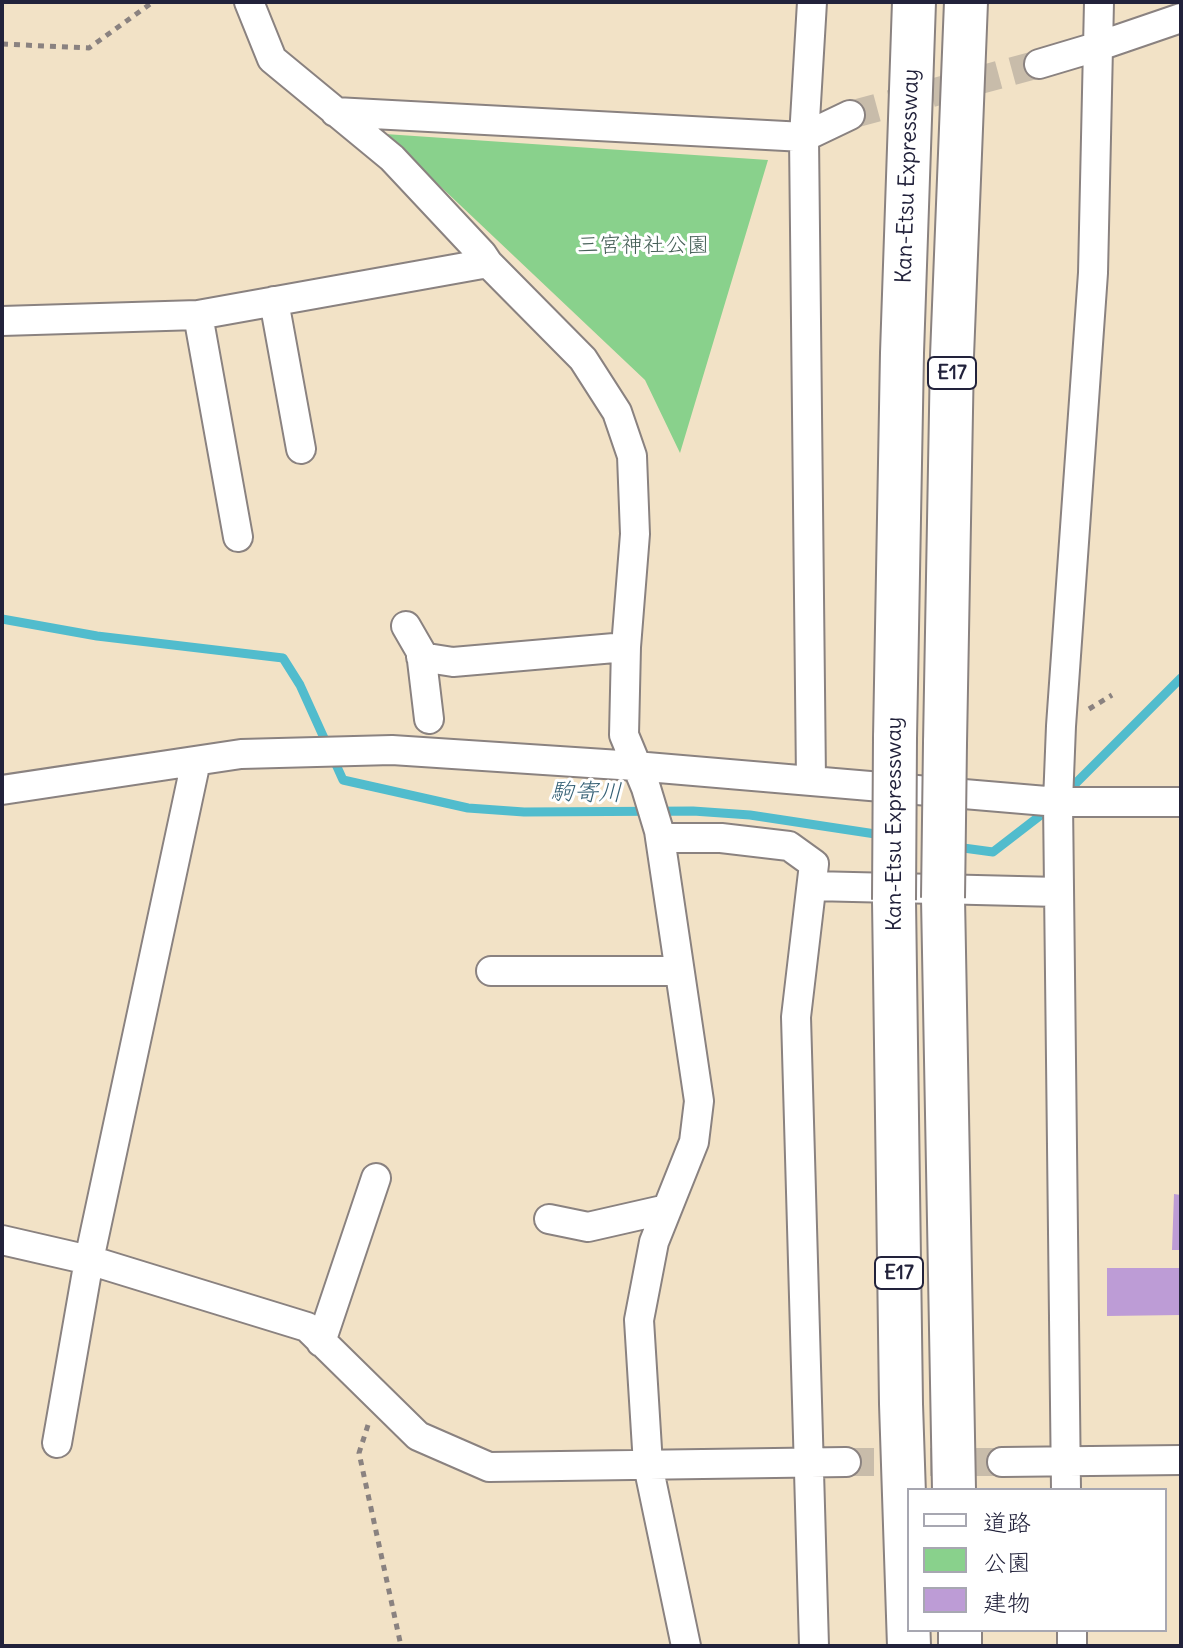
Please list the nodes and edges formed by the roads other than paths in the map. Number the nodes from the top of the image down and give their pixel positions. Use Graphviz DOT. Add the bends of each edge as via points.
graph roads {
  1 [pos="249,2"];
  2 [pos="812,2"];
  3 [pos="914,2"];
  4 [pos="966,2"];
  5 [pos="1099,2"];
  6 [pos="1181,18"];
  7 [pos="1096,47"];
  8 [pos="1039,64"];
  9 [pos="335,112"];
  10 [pos="850,115"];
  11 [pos="804,137"];
  12 [pos="488,263"];
  13 [pos="274,301"];
  14 [pos="198,315"];
  15 [pos="2,321"];
  16 [pos="301,449"];
  17 [pos="238,537"];
  18 [pos="406,626"];
  19 [pos="626,647"];
  20 [pos="421,657"];
  21 [pos="429,719"];
  22 [pos="196,761"];
  23 [pos="641,777"];
  24 [pos="811,780"];
  25 [pos="3,797"];
  26 [pos="1058,802"];
  27 [pos="1181,802"];
  28 [pos="660,834"];
  29 [pos="813,875"];
  30 [pos="1059,892"];
  31 [pos="491,971"];
  32 [pos="679,971"];
  33 [pos="376,1178"];
  34 [pos="667,1209"];
  35 [pos="549,1219"];
  36 [pos="2,1240"];
  37 [pos="89,1260"];
  38 [pos="321,1342"];
  39 [pos="57,1443"];
  40 [pos="1065,1460"];
  41 [pos="1181,1460"];
  42 [pos="807,1461"];
  43 [pos="846,1462"];
  44 [pos="1002,1462"];
  45 [pos="648,1465"];
  46 [pos="954,1488"];
  47 [pos="1066,1488"];
  48 [pos="907,1586"];
  49 [pos="686,1646"];
  50 [pos="814,1646"];
  1 -- 9 [label="street" via="272,59"];
  2 -- 11 [label="street"];
  3 -- 48 [label="highway, Kan-Etsu Expressway / E17, bridge" via="902,337 894,900"];
  4 -- 46 [label="highway, E17, bridge" via="952,340 943,898"];
  5 -- 7 [label="street"];
  6 -- 7 [label="street"];
  7 -- 8 [label="street"];
  7 -- 26 [label="street" via="1093,273"];
  9 -- 11 [label="street"];
  9 -- 12 [label="street" via="392,158"];
  10 -- 11 [label="street"];
  11 -- 24 [label="street"];
  12 -- 13 [label="street"];
  12 -- 19 [label="street" via="583,359 617,412 633,471 635,534"];
  13 -- 14 [label="street"];
  13 -- 16 [label="street"];
  14 -- 15 [label="street"];
  14 -- 17 [label="street"];
  18 -- 20 [label="street"];
  19 -- 20 [label="street" via="453,662"];
  19 -- 23 [label="street" via="624,735"];
  20 -- 21 [label="street"];
  22 -- 23 [label="street" via="241,754 392,750"];
  22 -- 25 [label="street"];
  22 -- 37 [label="street"];
  23 -- 24 [label="street"];
  23 -- 28 [label="street"];
  24 -- 26 [label="street"];
  26 -- 27 [label="street"];
  26 -- 30 [label="street"];
  28 -- 29 [label="street" via="789,846"];
  28 -- 32 [label="street"];
  29 -- 30 [label="street"];
  29 -- 42 [label="street" via="796,1017"];
  30 -- 40 [label="street"];
  31 -- 32 [label="street"];
  32 -- 34 [label="street" via="699,1101 694,1142"];
  33 -- 38 [label="street"];
  34 -- 35 [label="street" via="588,1227"];
  34 -- 45 [label="street" via="654,1242 639,1320"];
  36 -- 37 [label="street"];
  37 -- 38 [label="street" via="307,1327"];
  37 -- 39 [label="street"];
  38 -- 45 [label="street" via="418,1436 489,1467"];
  40 -- 41 [label="street"];
  40 -- 44 [label="street"];
  40 -- 47 [label="street"];
  42 -- 43 [label="street"];
  42 -- 45 [label="street"];
  42 -- 50 [label="street"];
  45 -- 49 [label="street"];
}
